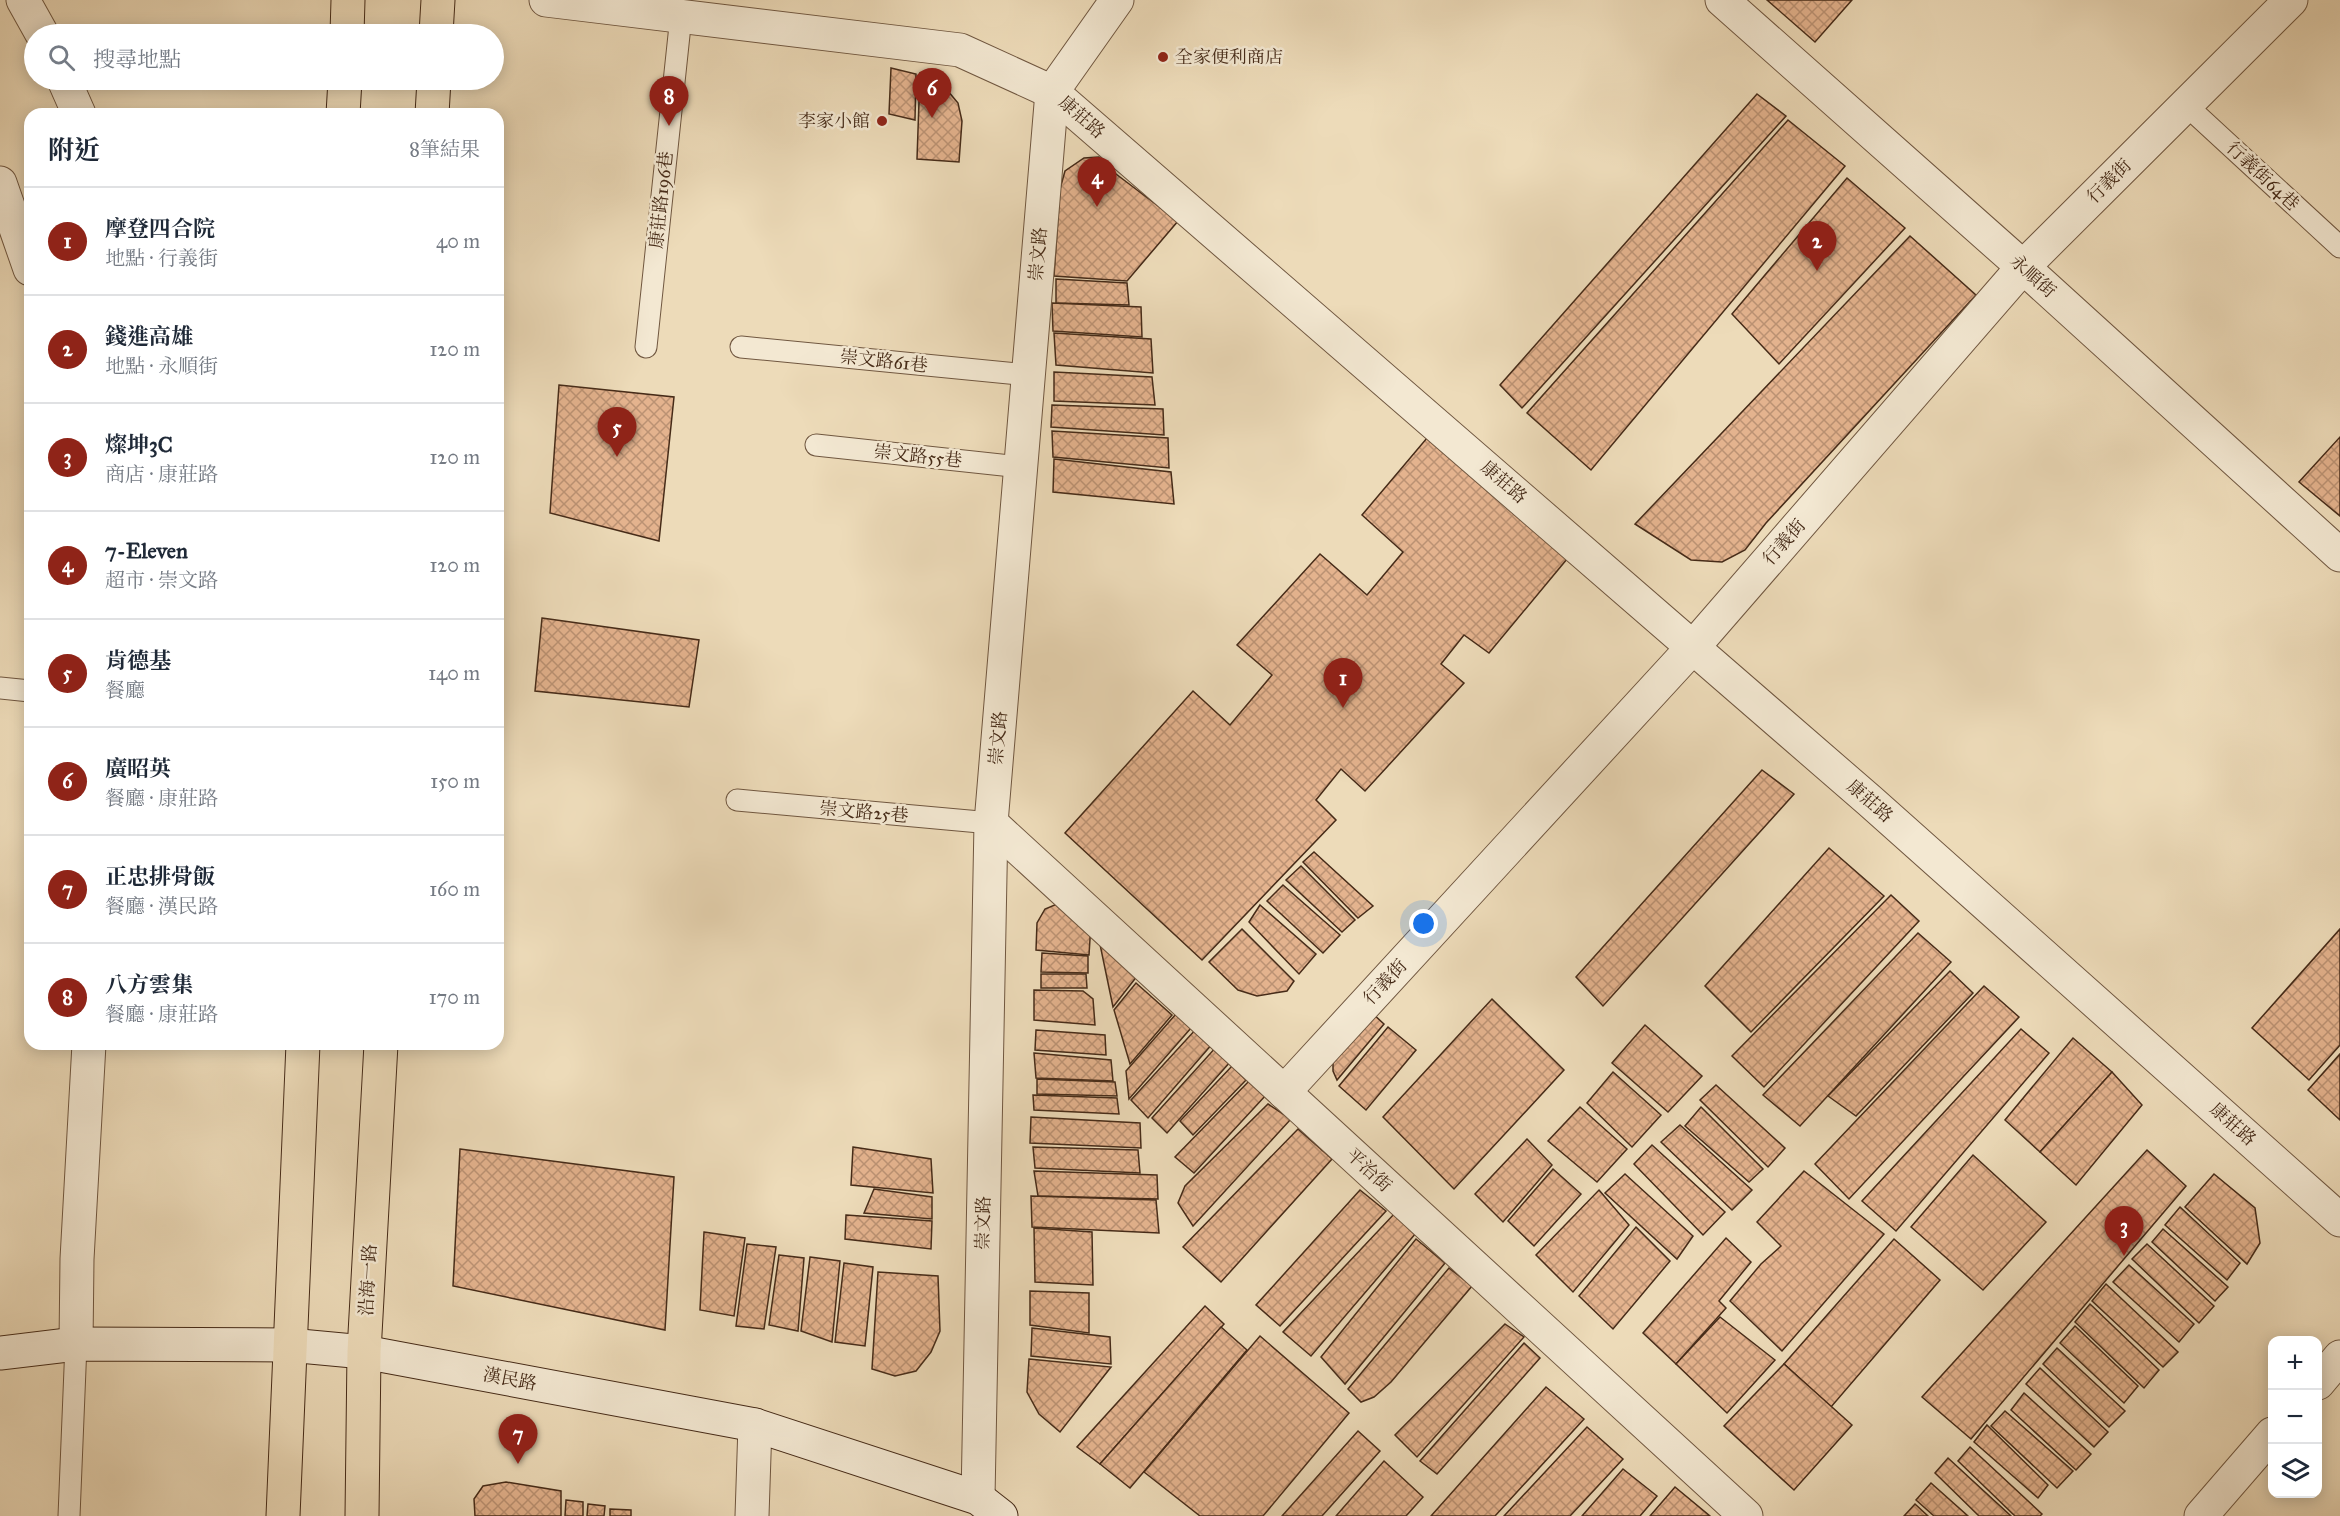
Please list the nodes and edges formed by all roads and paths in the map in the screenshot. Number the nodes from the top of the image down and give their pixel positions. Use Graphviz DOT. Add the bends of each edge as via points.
graph roads {
  1 [pos="23,0"];
  2 [pos="348,0"];
  3 [pos="438,0"];
  4 [pos="546,0"];
  5 [pos="1117,0"];
  6 [pos="1722,0"];
  7 [pos="2291,0"];
  8 [pos="681,16"];
  9 [pos="36,24"];
  10 [pos="347,24"];
  11 [pos="437,24"];
  12 [pos="69,90"];
  13 [pos="344,90"];
  14 [pos="433,90"];
  15 [pos="1052,92"];
  16 [pos="2186,105"];
  17 [pos="77,108"];
  18 [pos="343,108"];
  19 [pos="432,108"];
  20 [pos="0,183"];
  21 [pos="2340,247"];
  22 [pos="24,252"];
  23 [pos="2023,267"];
  24 [pos="741,346"];
  25 [pos="646,347"];
  26 [pos="1028,375"];
  27 [pos="816,446"];
  28 [pos="1020,467"];
  29 [pos="2340,555"];
  30 [pos="1694,646"];
  31 [pos="0,688"];
  32 [pos="24,690"];
  33 [pos="736,800"];
  34 [pos="991,823"];
  35 [pos="89,1050"];
  36 [pos="303,1050"];
  37 [pos="381,1050"];
  38 [pos="1284,1092"];
  39 [pos="2340,1220"];
  40 [pos="76,1344"];
  41 [pos="290,1345"];
  42 [pos="364,1352"];
  43 [pos="0,1353"];
  44 [pos="2340,1357"];
  45 [pos="2322,1378"];
  46 [pos="755,1425"];
  47 [pos="2268,1439"];
  48 [pos="990,1507"];
  49 [pos="69,1516"];
  50 [pos="283,1516"];
  51 [pos="362,1516"];
  52 [pos="752,1516"];
  53 [pos="1746,1516"];
  54 [pos="2201,1516"];
  1 -- 9 [label="street"];
  2 -- 10 [label="main road"];
  3 -- 11 [label="main road"];
  4 -- 8 [label="street, 康莊路"];
  5 -- 15 [label="street"];
  6 -- 23 [label="street, 永順街"];
  7 -- 16 [label="street, 行義街"];
  8 -- 15 [label="street, 康莊路" via="960,50"];
  8 -- 25 [label="lane, 康莊路196巷"];
  12 -- 17 [label="street"];
  13 -- 18 [label="main road"];
  14 -- 19 [label="main road"];
  15 -- 26 [label="street, 崇文路"];
  15 -- 30 [label="street, 康莊路"];
  16 -- 21 [label="lane, 行義街64巷"];
  16 -- 23 [label="street, 行義街"];
  20 -- 22 [label="street"];
  23 -- 29 [label="street, 永順街"];
  23 -- 30 [label="street, 行義街"];
  24 -- 26 [label="lane, 崇文路61巷"];
  26 -- 28 [label="street, 崇文路"];
  27 -- 28 [label="lane, 崇文路55巷"];
  28 -- 34 [label="street, 崇文路"];
  30 -- 38 [label="street, 行義街"];
  30 -- 39 [label="street, 康莊路"];
  31 -- 32 [label="lane"];
  33 -- 34 [label="lane, 崇文路25巷"];
  34 -- 38 [label="street, 平治街"];
  34 -- 48 [label="street, 崇文路"];
  35 -- 40 [label="street"];
  36 -- 41 [label="main road"];
  37 -- 42 [label="main road, 沿海一路"];
  38 -- 53 [label="street, 平治街"];
  40 -- 41 [label="street, 漢民路"];
  40 -- 43 [label="street, 漢民路"];
  40 -- 49 [label="lane"];
  41 -- 42 [label="street, 漢民路"];
  41 -- 50 [label="main road"];
  42 -- 46 [label="street, 漢民路"];
  42 -- 51 [label="main road, 沿海一路"];
  44 -- 45 [label="street"];
  46 -- 48 [label="street, 漢民路"];
  46 -- 52 [label="street"];
  47 -- 54 [label="street"];
}
